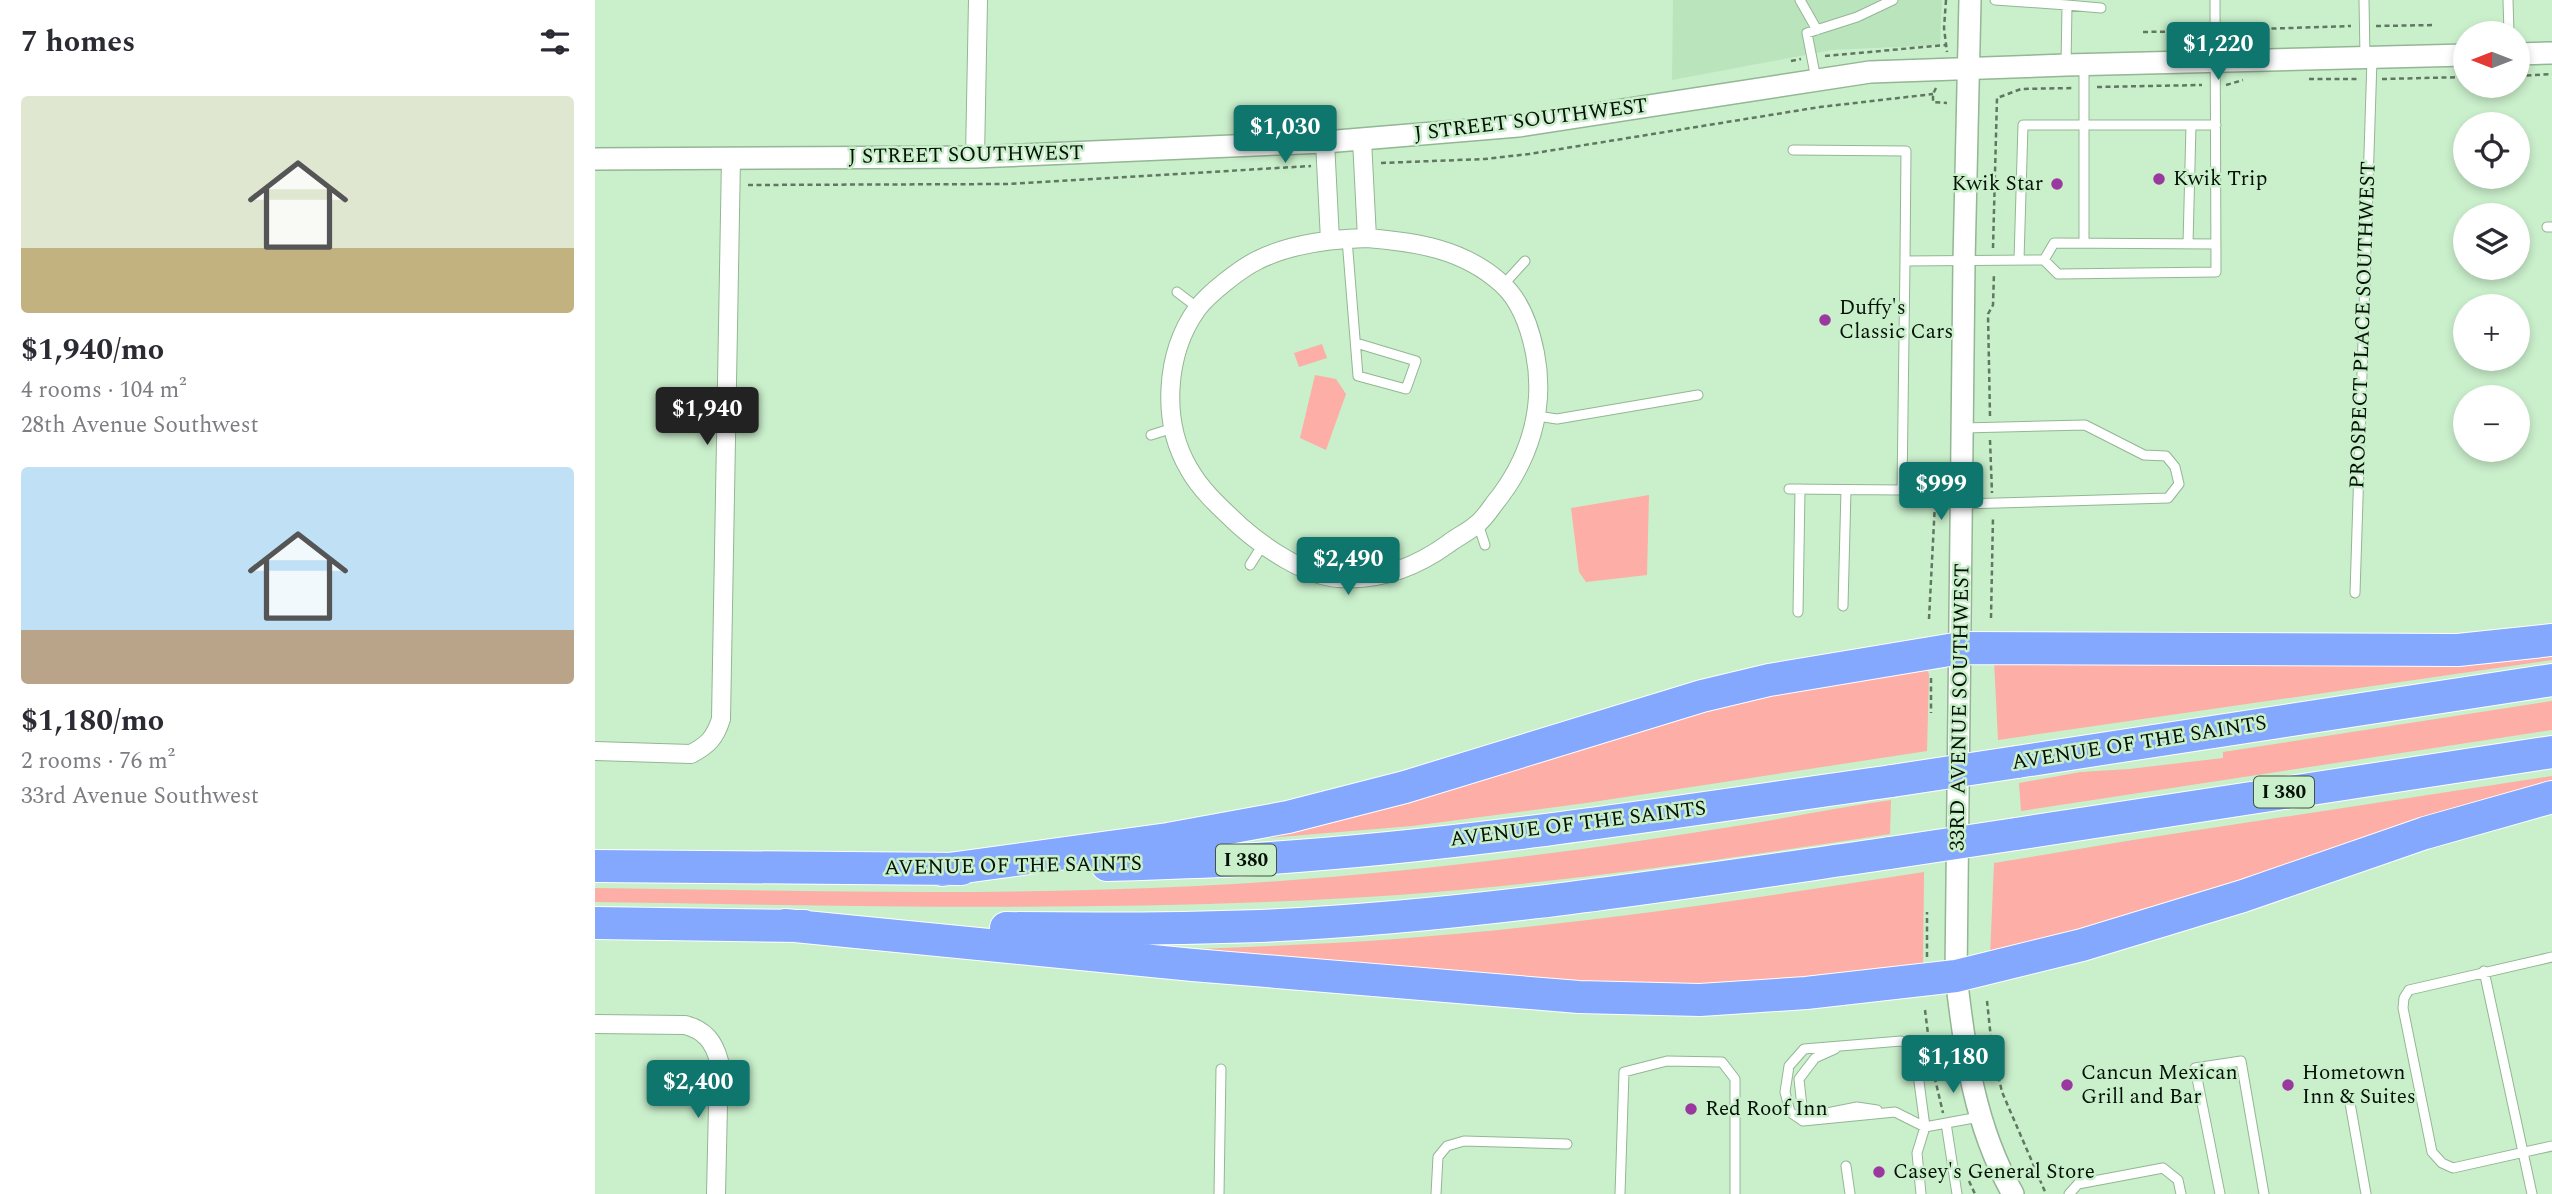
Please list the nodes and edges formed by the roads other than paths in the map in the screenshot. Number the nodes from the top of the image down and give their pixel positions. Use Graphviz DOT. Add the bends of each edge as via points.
graph roads {
  1 [pos="978,0"];
  2 [pos="1800,0"];
  3 [pos="1893,0"];
  4 [pos="1970,0"];
  5 [pos="1995,0"];
  6 [pos="2215,0"];
  7 [pos="2364,0"];
  8 [pos="2508,0"];
  9 [pos="2067,5"];
  10 [pos="2101,8"];
  11 [pos="2509,21"];
  12 [pos="1817,30"];
  13 [pos="2552,53"];
  14 [pos="2531,54"];
  15 [pos="2453,55"];
  16 [pos="2368,57"];
  17 [pos="2216,61"];
  18 [pos="2075,64"];
  19 [pos="1970,69"];
  20 [pos="1816,79"];
  21 [pos="2190,125"];
  22 [pos="2217,125"];
  23 [pos="2084,126"];
  24 [pos="1362,140"];
  25 [pos="1325,142"];
  26 [pos="1793,150"];
  27 [pos="975,157"];
  28 [pos="731,158"];
  29 [pos="595,159"];
  30 [pos="1367,238"];
  31 [pos="1339,239"];
  32 [pos="2084,242"];
  33 [pos="2188,244"];
  34 [pos="2216,244"];
  35 [pos="2019,260"];
  36 [pos="2044,260"];
  37 [pos="1525,261"];
  38 [pos="1905,261"];
  39 [pos="1964,262"];
  40 [pos="1503,285"];
  41 [pos="1177,292"];
  42 [pos="1198,308"];
  43 [pos="1356,343"];
  44 [pos="1698,395"];
  45 [pos="1537,416"];
  46 [pos="1173,428"];
  47 [pos="1963,428"];
  48 [pos="1151,435"];
  49 [pos="1789,489"];
  50 [pos="1800,489"];
  51 [pos="1846,490"];
  52 [pos="1902,491"];
  53 [pos="1962,497"];
  54 [pos="1478,524"];
  55 [pos="1485,545"];
  56 [pos="1262,546"];
  57 [pos="1250,565"];
  58 [pos="2355,593"];
  59 [pos="1843,606"];
  60 [pos="1798,612"];
  61 [pos="2552,640"];
  62 [pos="1961,648"];
  63 [pos="2552,680"];
  64 [pos="595,751"];
  65 [pos="2552,752"];
  66 [pos="2552,797"];
  67 [pos="595,866"];
  68 [pos="942,870"];
  69 [pos="595,923"];
  70 [pos="785,925"];
  71 [pos="2552,957"];
  72 [pos="2484,971"];
  73 [pos="1956,976"];
  74 [pos="595,1024"];
  75 [pos="1839,1046"];
  76 [pos="1221,1069"];
  77 [pos="2350,1103"];
  78 [pos="1895,1112"];
  79 [pos="1979,1117"];
  80 [pos="1946,1123"];
  81 [pos="1925,1126"];
  82 [pos="1567,1144"];
  83 [pos="2552,1146"];
  84 [pos="2524,1152"];
  85 [pos="1846,1166"];
  86 [pos="716,1194"];
  87 [pos="1219,1194"];
  88 [pos="1436,1194"];
  89 [pos="1620,1194"];
  90 [pos="1735,1194"];
  91 [pos="1850,1194"];
  92 [pos="1921,1194"];
  93 [pos="1957,1194"];
  94 [pos="2013,1194"];
  95 [pos="2069,1194"];
  96 [pos="2181,1194"];
  97 [pos="2220,1194"];
  98 [pos="2264,1194"];
  99 [pos="2366,1194"];
  100 [pos="2532,1194"];
  1 -- 27 [label="street"];
  2 -- 12 [label="lane"];
  3 -- 12 [label="lane"];
  4 -- 19 [label="street, 33RD AVENUE SOUTHWEST"];
  5 -- 9 [label="lane"];
  6 -- 17 [label="lane"];
  7 -- 16 [label="lane, PROSPECT PLACE SOUTHWEST"];
  8 -- 11 [label="lane"];
  9 -- 10 [label="lane"];
  9 -- 18 [label="lane"];
  12 -- 20 [label="lane" via="1807,33"];
  13 -- 14 [label="street"];
  15 -- 16 [label="street, J STREET SOUTHWEST"];
  16 -- 17 [label="street, J STREET SOUTHWEST"];
  16 -- 58 [label="lane, PROSPECT PLACE SOUTHWEST" via="2371,79"];
  17 -- 18 [label="street, J STREET SOUTHWEST"];
  17 -- 22 [label="lane"];
  18 -- 19 [label="street, J STREET SOUTHWEST"];
  18 -- 23 [label="lane" via="2084,88"];
  19 -- 20 [label="street, J STREET SOUTHWEST"];
  19 -- 39 [label="street, 33RD AVENUE SOUTHWEST"];
  20 -- 24 [label="street, J STREET SOUTHWEST" via="1518,127"];
  21 -- 22 [label="lane"];
  21 -- 23 [label="lane"];
  21 -- 33 [label="lane"];
  22 -- 34 [label="lane"];
  23 -- 32 [label="lane"];
  23 -- 35 [label="lane" via="2022,125"];
  24 -- 25 [label="street, J STREET SOUTHWEST"];
  24 -- 30 [label="street"];
  25 -- 27 [label="street, J STREET SOUTHWEST"];
  25 -- 31 [label="street"];
  26 -- 38 [label="lane" via="1906,151"];
  27 -- 28 [label="street, J STREET SOUTHWEST"];
  28 -- 29 [label="street, J STREET SOUTHWEST"];
  28 -- 64 [label="street" via="721,719 716,736 691,754"];
  30 -- 31 [label="street"];
  30 -- 40 [label="street" via="1445,250 1482,268"];
  31 -- 42 [label="street" via="1259,259 1238,271"];
  31 -- 43 [label="lane"];
  32 -- 33 [label="lane"];
  32 -- 36 [label="lane" via="2054,243"];
  33 -- 34 [label="lane"];
  34 -- 36 [label="lane" via="2216,272 2058,274"];
  35 -- 36 [label="lane"];
  35 -- 39 [label="lane"];
  37 -- 40 [label="lane"];
  38 -- 39 [label="lane"];
  38 -- 52 [label="lane"];
  39 -- 47 [label="street, 33RD AVENUE SOUTHWEST"];
  40 -- 45 [label="street" via="1519,305 1532,337 1539,373"];
  41 -- 42 [label="lane"];
  42 -- 46 [label="street" via="1184,334 1174,369"];
  43 -- 43 [label="lane" via="1358,376 1406,389 1416,361"];
  44 -- 45 [label="lane" via="1557,419"];
  45 -- 54 [label="street" via="1528,450 1509,485"];
  46 -- 48 [label="lane"];
  46 -- 56 [label="street" via="1188,468 1213,502"];
  47 -- 53 [label="street, 33RD AVENUE SOUTHWEST"];
  47 -- 53 [label="lane" via="2085,425 2144,455 2166,456 2175,467 2179,484 2168,498 1992,503"];
  49 -- 50 [label="lane"];
  50 -- 51 [label="lane"];
  50 -- 60 [label="lane"];
  51 -- 52 [label="lane"];
  51 -- 59 [label="lane"];
  52 -- 53 [label="lane"];
  53 -- 62 [label="street, 33RD AVENUE SOUTHWEST"];
  54 -- 55 [label="lane"];
  54 -- 56 [label="street" via="1424,561 1385,575 1337,578 1297,565"];
  56 -- 57 [label="lane"];
  61 -- 62 [label="highway" via="2458,650"];
  62 -- 68 [label="highway" via="1769,680 1702,696 1405,787 1288,817 1168,839"];
  62 -- 73 [label="street, 33RD AVENUE SOUTHWEST"];
  63 -- 68 [label="highway, AVENUE OF THE SAINTS / I 380, bridge" via="1892,781 1442,842 1271,859"];
  65 -- 70 [label="highway, I 380, bridge" via="1629,891 1437,912 1261,926"];
  66 -- 73 [label="highway" via="2425,833 2083,945"];
  67 -- 68 [label="highway, AVENUE OF THE SAINTS / I 380"];
  69 -- 70 [label="highway, I 380"];
  70 -- 73 [label="highway" via="1579,998 1700,1000"];
  71 -- 72 [label="lane"];
  72 -- 84 [label="lane"];
  72 -- 84 [label="lane" via="2409,990 2404,998 2432,1152 2453,1168"];
  73 -- 79 [label="street, 33RD AVENUE SOUTHWEST" via="1964,1049"];
  74 -- 86 [label="street" via="685,1026 708,1037 719,1061"];
  75 -- 78 [label="lane" via="1815,1058 1799,1079 1802,1107 1822,1114 1857,1107"];
  75 -- 78 [label="lane" via="1804,1049 1789,1066 1785,1092 1790,1112 1803,1121"];
  75 -- 81 [label="lane" via="1901,1041 1910,1045"];
  76 -- 87 [label="lane"];
  77 -- 99 [label="lane"];
  78 -- 81 [label="lane"];
  79 -- 80 [label="lane"];
  79 -- 94 [label="street, 33RD AVENUE SOUTHWEST" via="1995,1163"];
  80 -- 81 [label="lane"];
  80 -- 93 [label="lane"];
  81 -- 92 [label="lane" via="1917,1153"];
  82 -- 88 [label="lane" via="1464,1141 1447,1146 1438,1157"];
  83 -- 84 [label="lane"];
  84 -- 100 [label="lane"];
  85 -- 91 [label="lane"];
  89 -- 90 [label="lane" via="1624,1072 1667,1061 1722,1062 1735,1079"];
  95 -- 96 [label="lane" via="2078,1184 2163,1168 2178,1180"];
  97 -- 98 [label="lane" via="2195,1068 2241,1061"];
}
